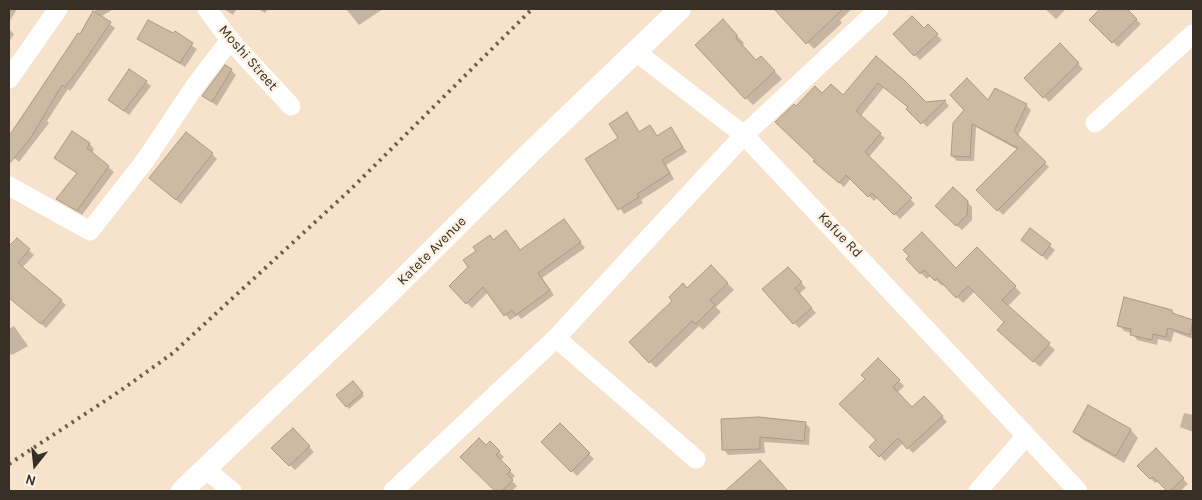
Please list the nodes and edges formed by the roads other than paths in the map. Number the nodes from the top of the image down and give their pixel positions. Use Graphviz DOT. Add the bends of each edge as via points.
graph roads {
  1 [pos="58,9"];
  2 [pos="207,9"];
  3 [pos="680,9"];
  4 [pos="879,9"];
  5 [pos="1193,34"];
  6 [pos="230,40"];
  7 [pos="636,52"];
  8 [pos="9,79"];
  9 [pos="290,106"];
  10 [pos="1095,123"];
  11 [pos="744,134"];
  12 [pos="9,186"];
  13 [pos="556,338"];
  14 [pos="1026,436"];
  15 [pos="696,459"];
  16 [pos="205,469"];
  17 [pos="182,491"];
  18 [pos="232,491"];
  19 [pos="393,491"];
  20 [pos="978,491"];
  21 [pos="1078,491"];
  1 -- 8 [label="street"];
  2 -- 6 [label="street, Moshi Street"];
  3 -- 7 [label="street, Katete Avenue"];
  4 -- 11 [label="street"];
  5 -- 10 [label="street"];
  6 -- 9 [label="street, Moshi Street"];
  6 -- 12 [label="street" via="144,162 90,231"];
  7 -- 11 [label="street, Kafue Rd"];
  7 -- 16 [label="street, Katete Avenue"];
  11 -- 13 [label="street"];
  11 -- 14 [label="street, Kafue Rd"];
  13 -- 15 [label="street"];
  13 -- 19 [label="street"];
  14 -- 20 [label="street"];
  14 -- 21 [label="street, Kafue Rd"];
  16 -- 17 [label="street, Katete Avenue"];
  16 -- 18 [label="street"];
}
